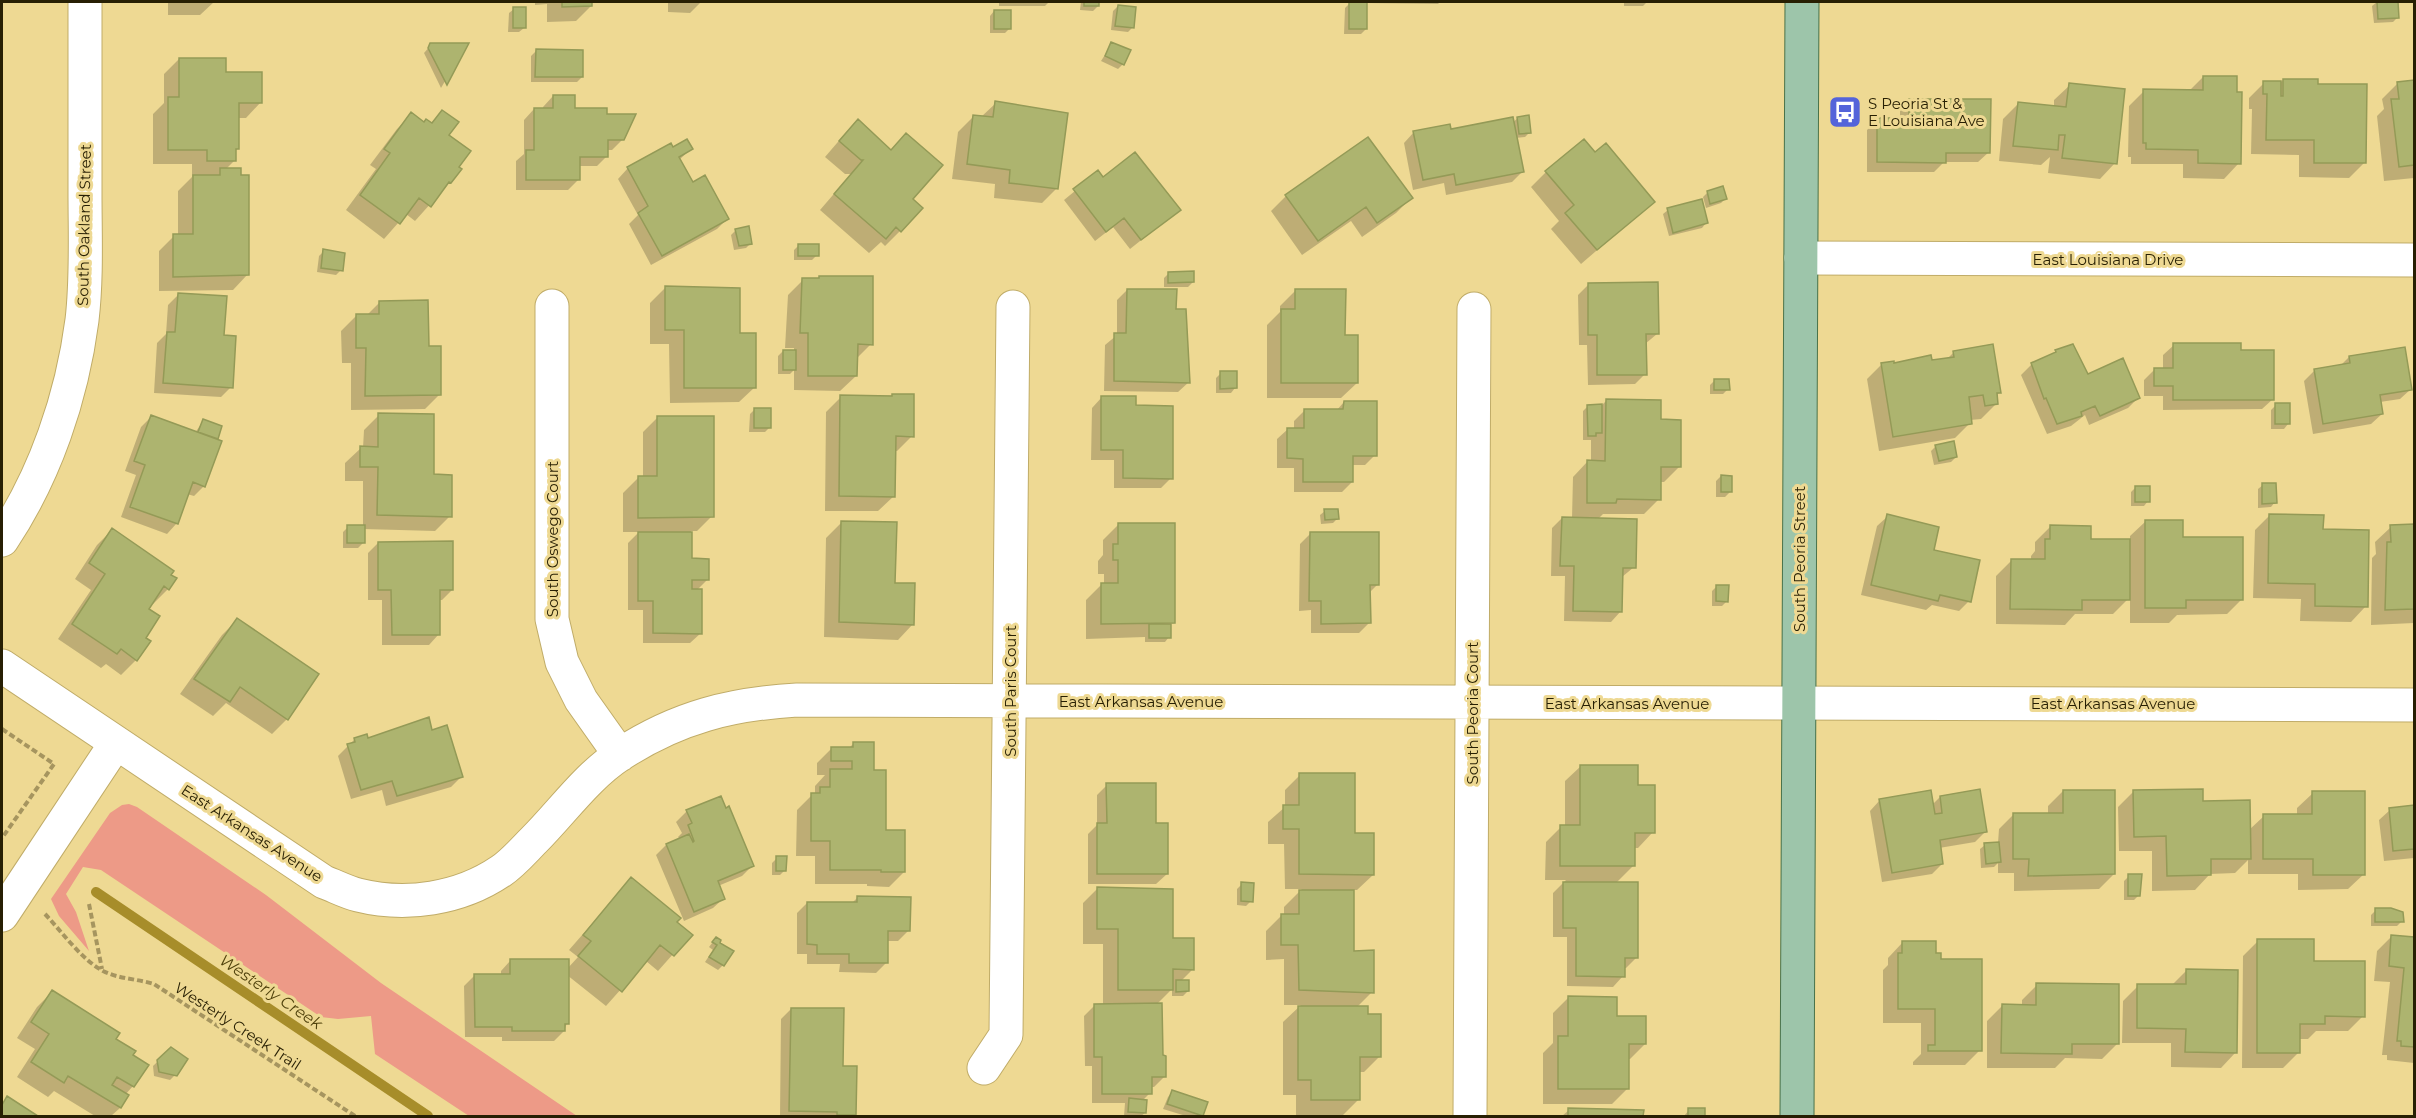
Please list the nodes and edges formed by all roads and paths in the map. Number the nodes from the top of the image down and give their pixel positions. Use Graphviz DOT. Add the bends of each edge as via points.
graph roads {
  1 [pos="85,2"];
  2 [pos="1802,2"];
  3 [pos="1801,258"];
  4 [pos="2415,260"];
  5 [pos="552,306"];
  6 [pos="1013,307"];
  7 [pos="1474,309"];
  8 [pos="2,540"];
  9 [pos="2,666"];
  10 [pos="1011,700"];
  11 [pos="1798,702"];
  12 [pos="1472,703"];
  13 [pos="2415,705"];
  14 [pos="2,729"];
  15 [pos="116,743"];
  16 [pos="620,755"];
  17 [pos="2,838"];
  18 [pos="20,887"];
  19 [pos="89,904"];
  20 [pos="2,915"];
  21 [pos="102,970"];
  22 [pos="984,1068"];
  23 [pos="355,1116"];
  24 [pos="1470,1116"];
  25 [pos="1797,1116"];
  1 -- 8 [label="street, South Oakland Street" via="82,319 57,426 37,477"];
  2 -- 3 [label="main road, South Peoria Street"];
  3 -- 4 [label="street, East Louisiana Drive"];
  3 -- 11 [label="main road, South Peoria Street"];
  5 -- 16 [label="street, South Oswego Court" via="552,619 562,662 581,700"];
  6 -- 10 [label="street, South Paris Court"];
  7 -- 12 [label="street, South Peoria Court"];
  9 -- 15 [label="street, East Arkansas Avenue"];
  10 -- 12 [label="street, East Arkansas Avenue"];
  10 -- 16 [label="street, East Arkansas Avenue" via="754,702 706,713 661,730"];
  10 -- 22 [label="street, South Paris Court" via="1006,1035"];
  11 -- 12 [label="street, East Arkansas Avenue"];
  11 -- 13 [label="street, East Arkansas Avenue"];
  11 -- 25 [label="main road, South Peoria Street"];
  12 -- 24 [label="street, South Peoria Court"];
  14 -- 17 [label="path" via="54,764"];
  15 -- 16 [label="street, East Arkansas Avenue" via="324,882 357,895 392,901 436,898 471,888 502,870 536,839 579,788"];
  15 -- 18 [label="street"];
  18 -- 20 [label="street"];
  18 -- 21 [label="path, Westerly Creek Trail" via="79,951"];
  19 -- 21 [label="path"];
  21 -- 23 [label="path, Westerly Creek Trail" via="154,984"];
}
